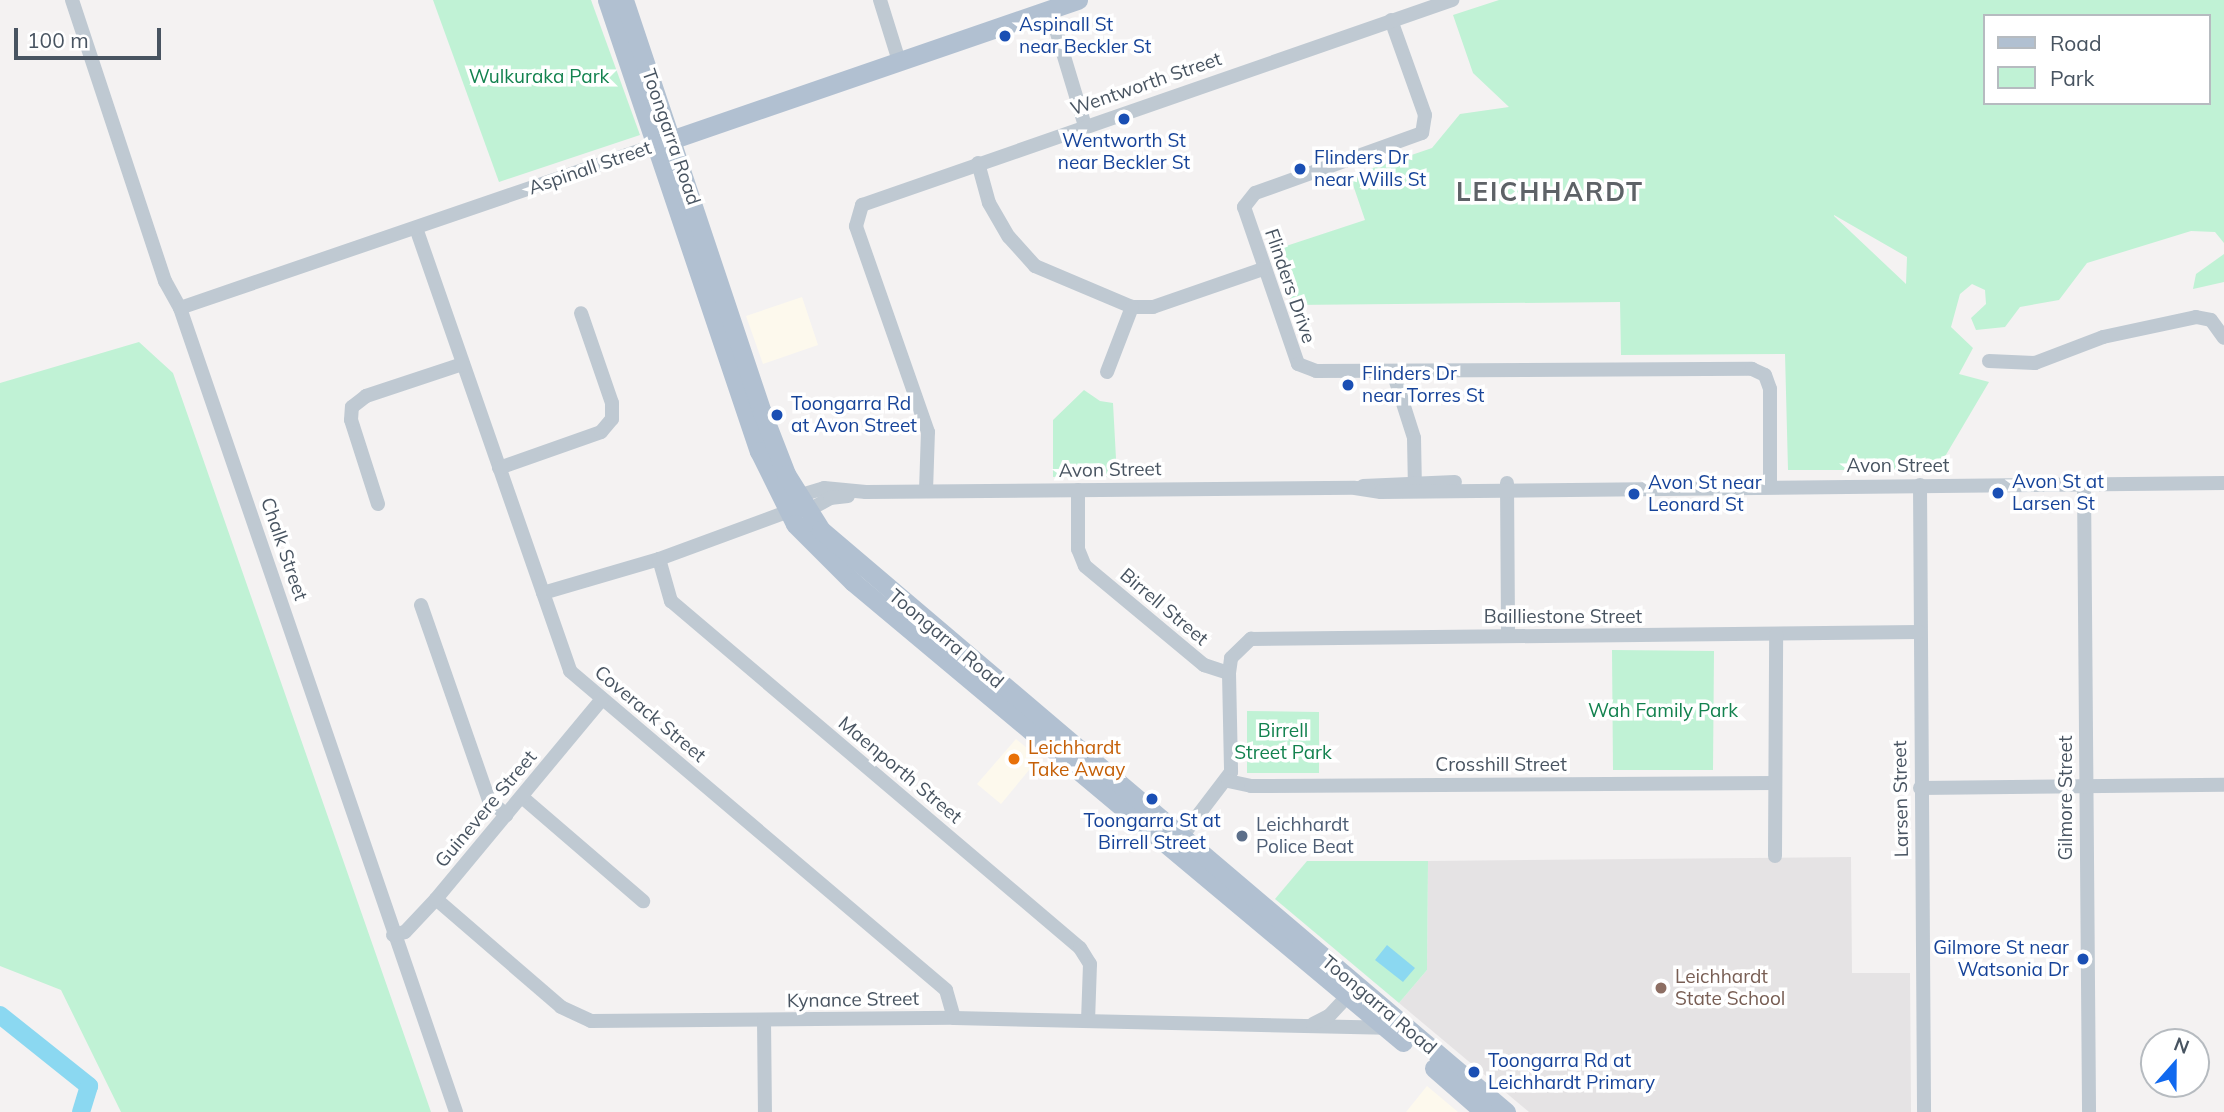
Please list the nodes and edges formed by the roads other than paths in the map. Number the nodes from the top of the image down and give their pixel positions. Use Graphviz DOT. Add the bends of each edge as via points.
graph roads {
  1 [pos="72,0"];
  2 [pos="607,0"];
  3 [pos="624,0"];
  4 [pos="880,0"];
  5 [pos="1078,0"];
  6 [pos="1452,0"];
  7 [pos="1050,10"];
  8 [pos="1391,20"];
  9 [pos="899,61"];
  10 [pos="1085,126"];
  11 [pos="664,142"];
  12 [pos="978,163"];
  13 [pos="416,228"];
  14 [pos="1263,269"];
  15 [pos="1132,307"];
  16 [pos="180,308"];
  17 [pos="581,313"];
  18 [pos="2224,338"];
  19 [pos="1989,361"];
  20 [pos="463,364"];
  21 [pos="1107,372"];
  22 [pos="1393,372"];
  23 [pos="499,468"];
  24 [pos="2224,483"];
  25 [pos="2084,484"];
  26 [pos="1920,485"];
  27 [pos="1770,486"];
  28 [pos="1414,487"];
  29 [pos="1507,487"];
  30 [pos="926,491"];
  31 [pos="1078,491"];
  32 [pos="378,504"];
  33 [pos="797,507"];
  34 [pos="659,559"];
  35 [pos="543,593"];
  36 [pos="421,604"];
  37 [pos="1919,632"];
  38 [pos="1776,635"];
  39 [pos="1508,636"];
  40 [pos="1229,673"];
  41 [pos="602,699"];
  42 [pos="1228,780"];
  43 [pos="1775,783"];
  44 [pos="2224,785"];
  45 [pos="2085,787"];
  46 [pos="1920,788"];
  47 [pos="522,797"];
  48 [pos="506,815"];
  49 [pos="1176,844"];
  50 [pos="1775,856"];
  51 [pos="436,899"];
  52 [pos="643,901"];
  53 [pos="393,935"];
  54 [pos="1355,998"];
  55 [pos="954,1018"];
  56 [pos="764,1020"];
  57 [pos="1088,1021"];
  58 [pos="1313,1024"];
  59 [pos="1333,1027"];
  60 [pos="1385,1028"];
  61 [pos="456,1112"];
  62 [pos="765,1112"];
  63 [pos="1484,1112"];
  64 [pos="1506,1112"];
  65 [pos="1924,1112"];
  66 [pos="2089,1112"];
  1 -- 16 [label="street, Chalk Street" via="165,281"];
  2 -- 11 [label="main road, Toongarra Road"];
  3 -- 11 [label="main road, Toongarra Road"];
  4 -- 9 [label="street"];
  5 -- 7 [label="main road, Aspinall Street"];
  6 -- 8 [label="street, Wentworth Street"];
  7 -- 9 [label="main road, Aspinall Street"];
  7 -- 10 [label="street"];
  8 -- 10 [label="street, Wentworth Street"];
  8 -- 14 [label="street, Flinders Drive" via="1425,115 1424,130 1414,138 1251,195 1244,211"];
  9 -- 11 [label="main road, Aspinall Street"];
  10 -- 12 [label="street, Wentworth Street"];
  11 -- 13 [label="street, Aspinall Street"];
  11 -- 33 [label="main road, Toongarra Road"];
  12 -- 15 [label="street" via="989,203 1009,237 1035,266"];
  12 -- 30 [label="street, Wentworth Street" via="868,201 857,212 856,226 928,432"];
  13 -- 16 [label="street, Aspinall Street"];
  13 -- 20 [label="street, Coverack Street"];
  14 -- 15 [label="street" via="1153,307"];
  14 -- 22 [label="street, Flinders Drive" via="1301,367 1310,371"];
  15 -- 21 [label="street"];
  16 -- 53 [label="street, Chalk Street"];
  17 -- 23 [label="street" via="612,403 612,419 601,432"];
  18 -- 19 [label="street" via="2211,320 2196,317 2103,337 2035,363"];
  20 -- 23 [label="street, Coverack Street"];
  20 -- 32 [label="street" via="366,396 352,407 351,420"];
  22 -- 27 [label="street, Flinders Drive" via="1752,369 1765,375 1770,389"];
  22 -- 28 [label="street" via="1414,438"];
  23 -- 35 [label="street, Coverack Street"];
  24 -- 25 [label="street, Avon Street"];
  25 -- 26 [label="street, Avon Street"];
  25 -- 45 [label="street, Gilmore Street"];
  26 -- 27 [label="street, Avon Street"];
  26 -- 37 [label="street, Larsen Street"];
  27 -- 29 [label="street, Avon Street"];
  28 -- 29 [label="street, Avon Street"];
  28 -- 31 [label="street, Avon Street"];
  29 -- 39 [label="street"];
  30 -- 31 [label="street, Avon Street"];
  30 -- 33 [label="street, Avon Street" via="824,488"];
  31 -- 40 [label="street, Birrell Street" via="1077,549 1085,566 1204,665"];
  33 -- 34 [label="street, Avon Street"];
  33 -- 49 [label="main road, Toongarra Road"];
  34 -- 35 [label="street, Avon Street"];
  34 -- 57 [label="street, Maenporth Street" via="671,601 1080,948 1090,964"];
  35 -- 41 [label="street, Coverack Street" via="570,671"];
  36 -- 48 [label="street" via="489,800"];
  37 -- 38 [label="street, Bailliestone Street"];
  37 -- 46 [label="street, Larsen Street"];
  38 -- 39 [label="street, Bailliestone Street"];
  38 -- 43 [label="street"];
  39 -- 40 [label="street, Bailliestone Street" via="1251,639 1231,658"];
  40 -- 42 [label="street"];
  41 -- 47 [label="street, Guinevere Street"];
  41 -- 55 [label="street, Coverack Street" via="946,990"];
  42 -- 43 [label="street, Crosshill Street" via="1251,786"];
  42 -- 49 [label="street"];
  43 -- 50 [label="street"];
  44 -- 45 [label="street"];
  45 -- 46 [label="street"];
  45 -- 66 [label="street, Gilmore Street"];
  46 -- 65 [label="street, Larsen Street"];
  47 -- 48 [label="street, Guinevere Street"];
  47 -- 52 [label="street"];
  48 -- 51 [label="street, Guinevere Street"];
  49 -- 54 [label="main road, Toongarra Road"];
  51 -- 53 [label="street, Guinevere Street" via="405,932"];
  51 -- 56 [label="street, Kynance Street" via="577,1017 591,1021"];
  53 -- 61 [label="street, Chalk Street"];
  54 -- 58 [label="street"];
  54 -- 59 [label="street"];
  54 -- 60 [label="main road, Toongarra Road"];
  54 -- 64 [label="main road, Toongarra Road"];
  55 -- 56 [label="street, Kynance Street"];
  55 -- 57 [label="street, Kynance Street"];
  56 -- 62 [label="street"];
  57 -- 58 [label="street, Kynance Street"];
  58 -- 59 [label="street, Kynance Street"];
  59 -- 60 [label="street, Kynance Street"];
  60 -- 63 [label="main road, Toongarra Road"];
}
